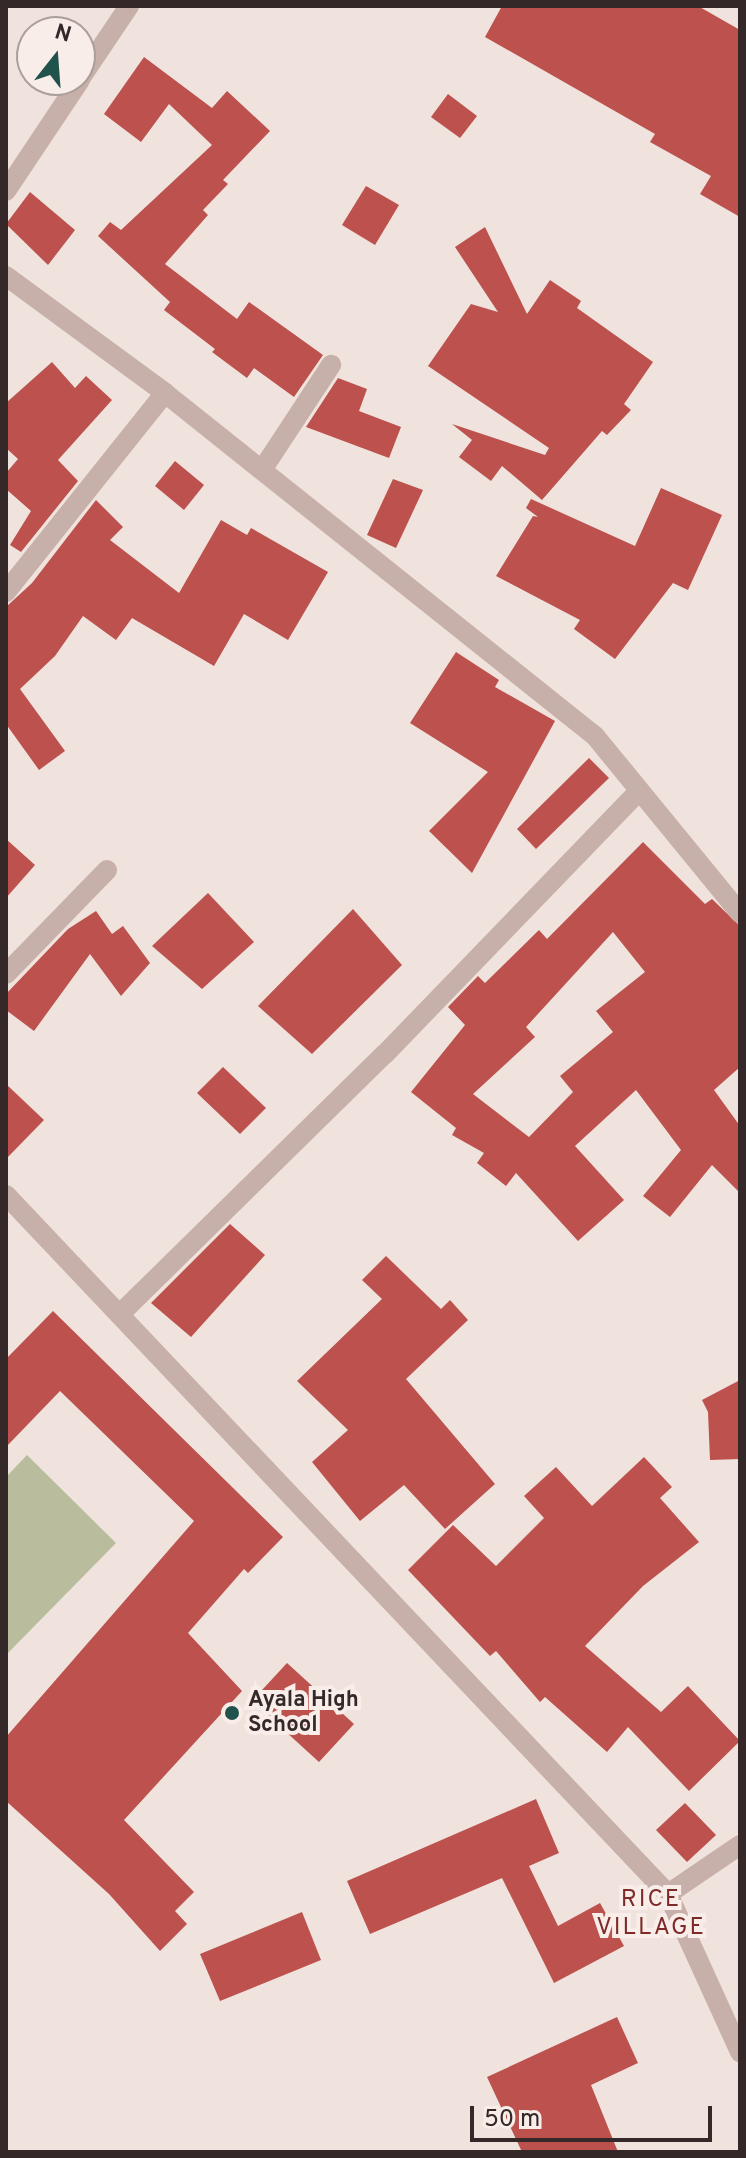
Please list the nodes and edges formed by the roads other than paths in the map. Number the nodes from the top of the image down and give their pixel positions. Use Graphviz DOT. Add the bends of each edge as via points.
graph roads {
  1 [pos="129,6"];
  2 [pos="96,56"];
  3 [pos="69,96"];
  4 [pos="6,191"];
  5 [pos="6,276"];
  6 [pos="331,365"];
  7 [pos="165,393"];
  8 [pos="262,470"];
  9 [pos="6,592"];
  10 [pos="639,791"];
  11 [pos="107,870"];
  12 [pos="740,913"];
  13 [pos="6,974"];
  14 [pos="6,1195"];
  15 [pos="121,1313"];
  16 [pos="740,1845"];
  17 [pos="668,1894"];
  18 [pos="740,2052"];
  1 -- 2 [label="street"];
  3 -- 4 [label="street"];
  5 -- 7 [label="street"];
  6 -- 8 [label="street"];
  7 -- 8 [label="street"];
  7 -- 9 [label="street"];
  8 -- 10 [label="street" via="595,736"];
  10 -- 12 [label="street"];
  10 -- 15 [label="street" via="385,1054"];
  11 -- 13 [label="street"];
  14 -- 15 [label="street"];
  15 -- 17 [label="street"];
  16 -- 17 [label="street"];
  17 -- 18 [label="street"];
}
